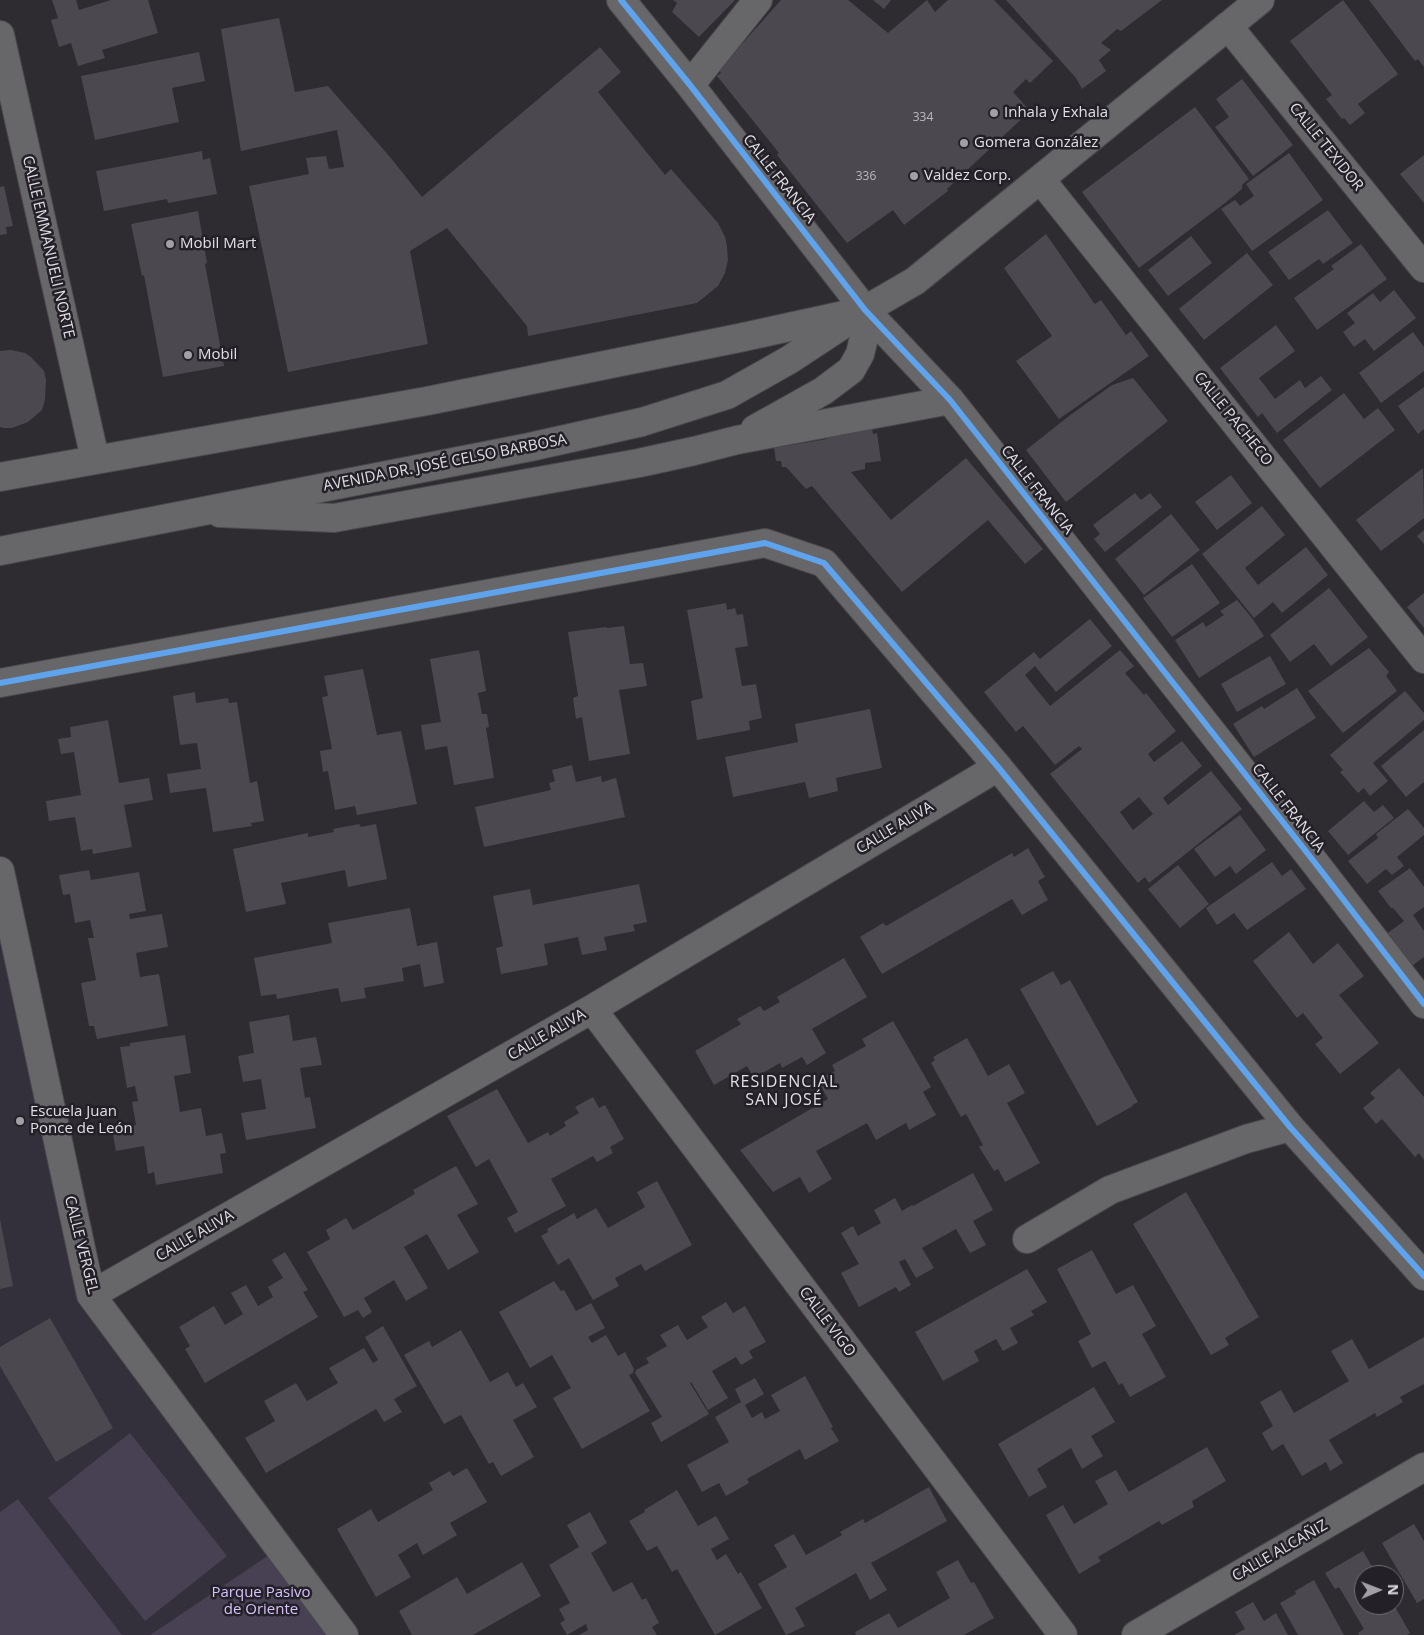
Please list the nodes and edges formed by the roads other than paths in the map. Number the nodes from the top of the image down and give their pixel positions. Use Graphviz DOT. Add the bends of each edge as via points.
graph roads {
  1 [pos="621,0"];
  2 [pos="758,0"];
  3 [pos="1260,0"];
  4 [pos="1228,26"];
  5 [pos="0,35"];
  6 [pos="690,86"];
  7 [pos="1041,180"];
  8 [pos="1424,268"];
  9 [pos="865,310"];
  10 [pos="950,400"];
  11 [pos="737,440"];
  12 [pos="95,459"];
  13 [pos="0,477"];
  14 [pos="201,512"];
  15 [pos="0,551"];
  16 [pos="1424,659"];
  17 [pos="0,683"];
  18 [pos="998,767"];
  19 [pos="0,870"];
  20 [pos="1424,1004"];
  21 [pos="592,1009"];
  22 [pos="1290,1127"];
  23 [pos="1027,1239"];
  24 [pos="1424,1276"];
  25 [pos="90,1296"];
  26 [pos="1424,1467"];
  27 [pos="344,1635"];
  28 [pos="1062,1635"];
  29 [pos="1136,1635"];
  1 -- 6 [label="street, CALLE FRANCIA"];
  2 -- 6 [label="street"];
  3 -- 4 [label="street, AVENIDA DR. JOSÉ CELSO BARBOSA"];
  4 -- 7 [label="street, AVENIDA DR. JOSÉ CELSO BARBOSA"];
  4 -- 8 [label="street, CALLE TEXIDOR"];
  5 -- 12 [label="street, CALLE EMMANUELI NORTE"];
  6 -- 9 [label="street, CALLE FRANCIA"];
  7 -- 9 [label="street, AVENIDA DR. JOSÉ CELSO BARBOSA" via="915,281"];
  7 -- 16 [label="street, CALLE PACHECO"];
  9 -- 10 [label="street, CALLE FRANCIA"];
  9 -- 11 [label="street" via="865,333 860,354 851,370 824,391"];
  9 -- 12 [label="street, AVENIDA DR. JOSÉ CELSO BARBOSA" via="427,401"];
  9 -- 14 [label="street, AVENIDA DR. JOSÉ CELSO BARBOSA" via="789,360 727,395 642,422 530,448"];
  10 -- 11 [label="street"];
  10 -- 20 [label="street, CALLE FRANCIA"];
  11 -- 14 [label="street" via="638,463 334,518"];
  12 -- 13 [label="street, AVENIDA DR. JOSÉ CELSO BARBOSA"];
  14 -- 15 [label="street, AVENIDA DR. JOSÉ CELSO BARBOSA"];
  17 -- 18 [label="street" via="765,543 824,563"];
  18 -- 21 [label="street, CALLE ALIVA"];
  18 -- 22 [label="street"];
  19 -- 25 [label="street, CALLE VERGEL"];
  21 -- 25 [label="street, CALLE ALIVA"];
  21 -- 28 [label="street, CALLE VIGO"];
  22 -- 23 [label="street" via="1246,1139 1110,1190"];
  22 -- 24 [label="street"];
  25 -- 27 [label="street, CALLE VERGEL"];
  26 -- 29 [label="street, CALLE ALCAÑIZ"];
}
